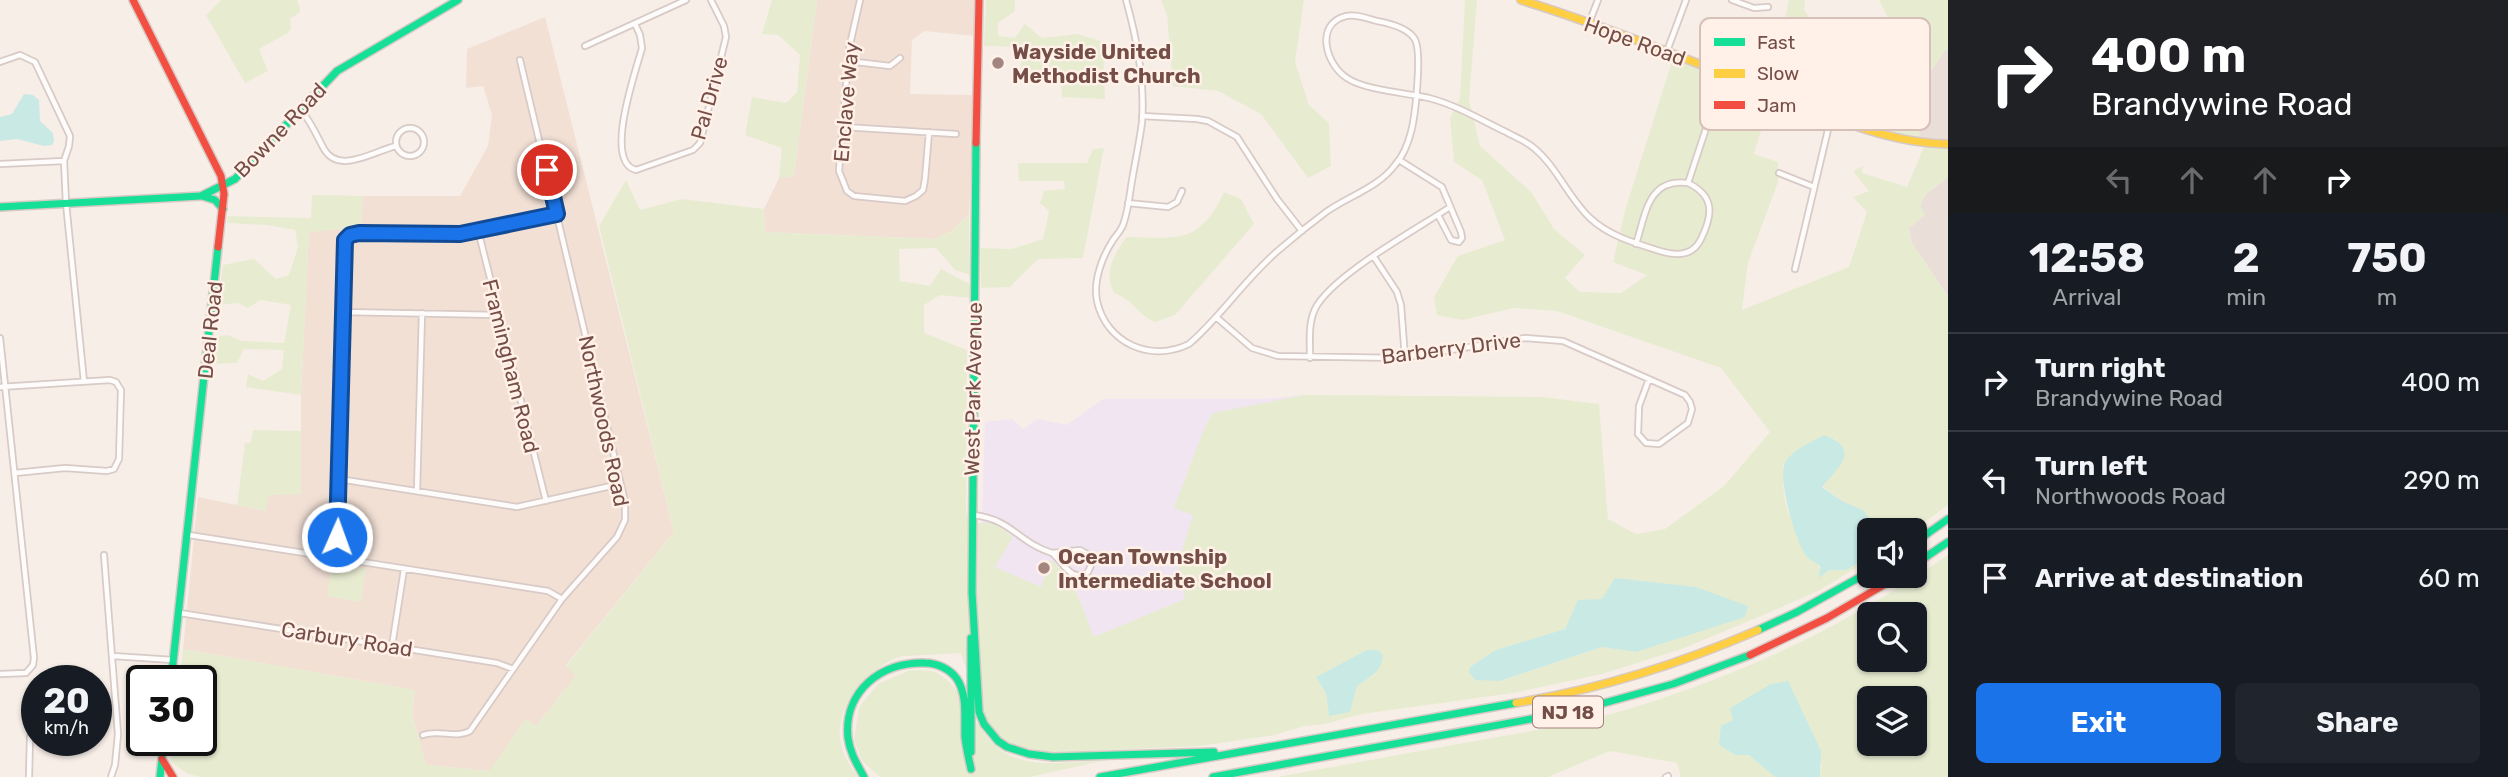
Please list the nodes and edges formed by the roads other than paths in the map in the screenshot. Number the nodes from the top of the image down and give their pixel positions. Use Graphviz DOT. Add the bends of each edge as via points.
graph roads {
  1 [pos="133,0"];
  2 [pos="458,0"];
  3 [pos="686,0"];
  4 [pos="711,0"];
  5 [pos="860,0"];
  6 [pos="979,0"];
  7 [pos="1126,0"];
  8 [pos="1598,0"];
  9 [pos="1686,0"];
  10 [pos="1732,0"];
  11 [pos="1525,1"];
  12 [pos="1768,6"];
  13 [pos="1589,23"];
  14 [pos="635,24"];
  15 [pos="585,46"];
  16 [pos="1666,52"];
  17 [pos="900,58"];
  18 [pos="520,60"];
  19 [pos="848,61"];
  20 [pos="0,62"];
  21 [pos="1700,65"];
  22 [pos="1415,95"];
  23 [pos="301,109"];
  24 [pos="1142,116"];
  25 [pos="844,127"];
  26 [pos="1706,130"];
  27 [pos="1828,130"];
  28 [pos="1872,130"];
  29 [pos="929,132"];
  30 [pos="956,134"];
  31 [pos="1948,144"];
  32 [pos="396,146"];
  33 [pos="1399,160"];
  34 [pos="64,161"];
  35 [pos="0,163"];
  36 [pos="1779,173"];
  37 [pos="1688,183"];
  38 [pos="224,185"];
  39 [pos="1814,187"];
  40 [pos="1182,191"];
  41 [pos="201,196"];
  42 [pos="65,203"];
  43 [pos="1128,203"];
  44 [pos="0,207"];
  45 [pos="1450,207"];
  46 [pos="223,209"];
  47 [pos="557,214"];
  48 [pos="1438,215"];
  49 [pos="478,230"];
  50 [pos="1302,231"];
  51 [pos="1636,244"];
  52 [pos="1374,257"];
  53 [pos="1795,269"];
  54 [pos="343,312"];
  55 [pos="422,313"];
  56 [pos="499,316"];
  57 [pos="1216,317"];
  58 [pos="0,338"];
  59 [pos="1310,358"];
  60 [pos="1405,358"];
  61 [pos="1649,379"];
  62 [pos="84,382"];
  63 [pos="3,387"];
  64 [pos="15,473"];
  65 [pos="339,479"];
  66 [pos="620,484"];
  67 [pos="417,491"];
  68 [pos="546,501"];
  69 [pos="972,515"];
  70 [pos="1948,519"];
  71 [pos="1927,534"];
  72 [pos="188,535"];
  73 [pos="1948,542"];
  74 [pos="1052,553"];
  75 [pos="104,555"];
  76 [pos="1927,556"];
  77 [pos="337,558"];
  78 [pos="404,569"];
  79 [pos="1857,579"];
  80 [pos="1879,588"];
  81 [pos="972,592"];
  82 [pos="562,599"];
  83 [pos="180,613"];
  84 [pos="392,646"];
  85 [pos="113,656"];
  86 [pos="173,660"];
  87 [pos="173,665"];
  88 [pos="514,669"];
  89 [pos="0,674"];
  90 [pos="423,735"];
  91 [pos="1240,751"];
  92 [pos="30,756"];
  93 [pos="162,756"];
  94 [pos="1328,757"];
  95 [pos="162,759"];
  96 [pos="971,773"];
  97 [pos="29,777"];
  98 [pos="111,777"];
  99 [pos="160,777"];
  100 [pos="173,777"];
  101 [pos="864,777"];
  102 [pos="1100,777"];
  103 [pos="1213,777"];
  104 [pos="1244,777"];
  1 -- 38 [label="main road, Deal Road"];
  2 -- 23 [label="main road, Bowne Road" via="345,65"];
  3 -- 14 [label="street"];
  4 -- 14 [label="street, Pal Drive" via="726,37 700,143 693,150 636,170 624,162 620,145 642,45"];
  5 -- 19 [label="street, Enclave Way"];
  6 -- 69 [label="main road, West Park Avenue"];
  7 -- 24 [label="street" via="1137,46"];
  8 -- 13 [label="street"];
  9 -- 16 [label="street"];
  10 -- 12 [label="street" via="1754,8"];
  11 -- 13 [label="main road, Hope Road"];
  13 -- 16 [label="main road, Hope Road"];
  14 -- 15 [label="street"];
  16 -- 21 [label="main road, Hope Road"];
  17 -- 19 [label="street" via="890,66"];
  18 -- 47 [label="street, Northwoods Road"];
  19 -- 25 [label="street, Enclave Way"];
  20 -- 34 [label="street" via="20,55 38,65 70,136"];
  22 -- 22 [label="street" via="1347,78 1328,59 1326,40 1333,23 1353,15 1385,23 1415,39 1420,56"];
  22 -- 33 [label="street" via="1411,131"];
  22 -- 51 [label="street" via="1451,105 1531,145 1588,216 1603,229"];
  23 -- 32 [label="street" via="326,152 338,161"];
  23 -- 38 [label="main road, Bowne Road"];
  24 -- 43 [label="street"];
  24 -- 50 [label="street" via="1208,121 1237,138"];
  25 -- 29 [label="street"];
  25 -- 29 [label="street, Enclave Way" via="839,171 847,191 854,196 905,201 923,190"];
  26 -- 37 [label="street"];
  27 -- 39 [label="street"];
  28 -- 31 [label="main road, Hope Road" via="1908,142"];
  29 -- 30 [label="street"];
  32 -- 32 [label="street" via="406,155 416,154 423,137 415,129 406,129 398,135"];
  33 -- 45 [label="street" via="1441,187"];
  33 -- 50 [label="street" via="1387,175"];
  34 -- 35 [label="street"];
  34 -- 42 [label="street"];
  36 -- 39 [label="street"];
  37 -- 51 [label="street" via="1670,182 1659,188"];
  37 -- 51 [label="street" via="1704,193 1710,212 1699,244 1685,254"];
  38 -- 41 [label="main road, Bowne Road"];
  38 -- 46 [label="main road, Deal Road"];
  39 -- 53 [label="street"];
  40 -- 43 [label="street" via="1177,202 1168,206"];
  41 -- 42 [label="main road, Bowne Road"];
  41 -- 46 [label="main road" via="215,200"];
  42 -- 44 [label="main road, Bowne Road"];
  42 -- 62 [label="street"];
  43 -- 57 [label="street" via="1122,229 1103,258 1096,288 1098,304 1114,334 1149,352 1177,350"];
  45 -- 48 [label="street"];
  45 -- 48 [label="street" via="1461,232 1459,242 1451,240"];
  46 -- 72 [label="main road, Deal Road"];
  47 -- 49 [label="street"];
  47 -- 66 [label="street, Northwoods Road"];
  48 -- 52 [label="street"];
  49 -- 54 [label="street" via="350,235 344,243"];
  49 -- 56 [label="street, Framingham Road"];
  50 -- 57 [label="street" via="1265,263"];
  52 -- 59 [label="street" via="1332,285 1317,306 1310,327"];
  52 -- 60 [label="street" via="1401,305"];
  54 -- 55 [label="street"];
  54 -- 65 [label="street"];
  55 -- 56 [label="street"];
  55 -- 67 [label="street"];
  56 -- 68 [label="street, Framingham Road"];
  57 -- 59 [label="street, Barberry Drive" via="1252,348"];
  58 -- 63 [label="street"];
  59 -- 60 [label="street, Barberry Drive"];
  60 -- 61 [label="street, Barberry Drive" via="1525,338 1563,341"];
  61 -- 61 [label="street, Barberry Drive" via="1685,395 1692,409 1688,423 1660,444 1646,443 1638,434 1639,406"];
  62 -- 63 [label="street"];
  62 -- 64 [label="street" via="110,380 120,387 116,467"];
  63 -- 64 [label="street"];
  64 -- 89 [label="street" via="34,658 26,673"];
  65 -- 67 [label="street"];
  65 -- 77 [label="street"];
  66 -- 68 [label="street"];
  66 -- 82 [label="street, Northwoods Road" via="626,509 621,531"];
  67 -- 68 [label="street" via="517,507"];
  69 -- 74 [label="street" via="1001,521 1034,547"];
  69 -- 81 [label="main road, West Park Avenue"];
  70 -- 71 [label="main road"];
  72 -- 77 [label="street"];
  72 -- 83 [label="main road, Deal Road"];
  73 -- 76 [label="main road"];
  74 -- 74 [label="street" via="1073,575 1081,576 1090,569 1091,558 1083,550"];
  75 -- 85 [label="street"];
  77 -- 78 [label="street"];
  78 -- 82 [label="street" via="548,592"];
  78 -- 84 [label="street"];
  79 -- 91 [label="main road, NJ 18" via="1751,633 1619,680 1537,699"];
  80 -- 94 [label="main road, NJ 18" via="1782,640 1648,691 1558,714"];
  81 -- 91 [label="main road" via="979,712 988,732 1006,747 1053,757"];
  81 -- 96 [label="main road, West Park Avenue"];
  82 -- 88 [label="street, Northwoods Road"];
  83 -- 84 [label="street, Carbury Road"];
  83 -- 86 [label="main road, Deal Road"];
  84 -- 88 [label="street, Carbury Road"];
  85 -- 86 [label="street"];
  85 -- 98 [label="street" via="118,734"];
  86 -- 87 [label="main road, Deal Road"];
  88 -- 90 [label="street, Northwoods Road" via="468,733"];
  91 -- 102 [label="main road, NJ 18"];
  92 -- 97 [label="street"];
  93 -- 95 [label="main road"];
  94 -- 103 [label="main road, NJ 18"];
  94 -- 104 [label="main road"];
  95 -- 99 [label="main road"];
  95 -- 100 [label="main road"];
  96 -- 101 [label="main road" via="957,680 941,666 911,662 875,675 852,705 848,742"];
}
